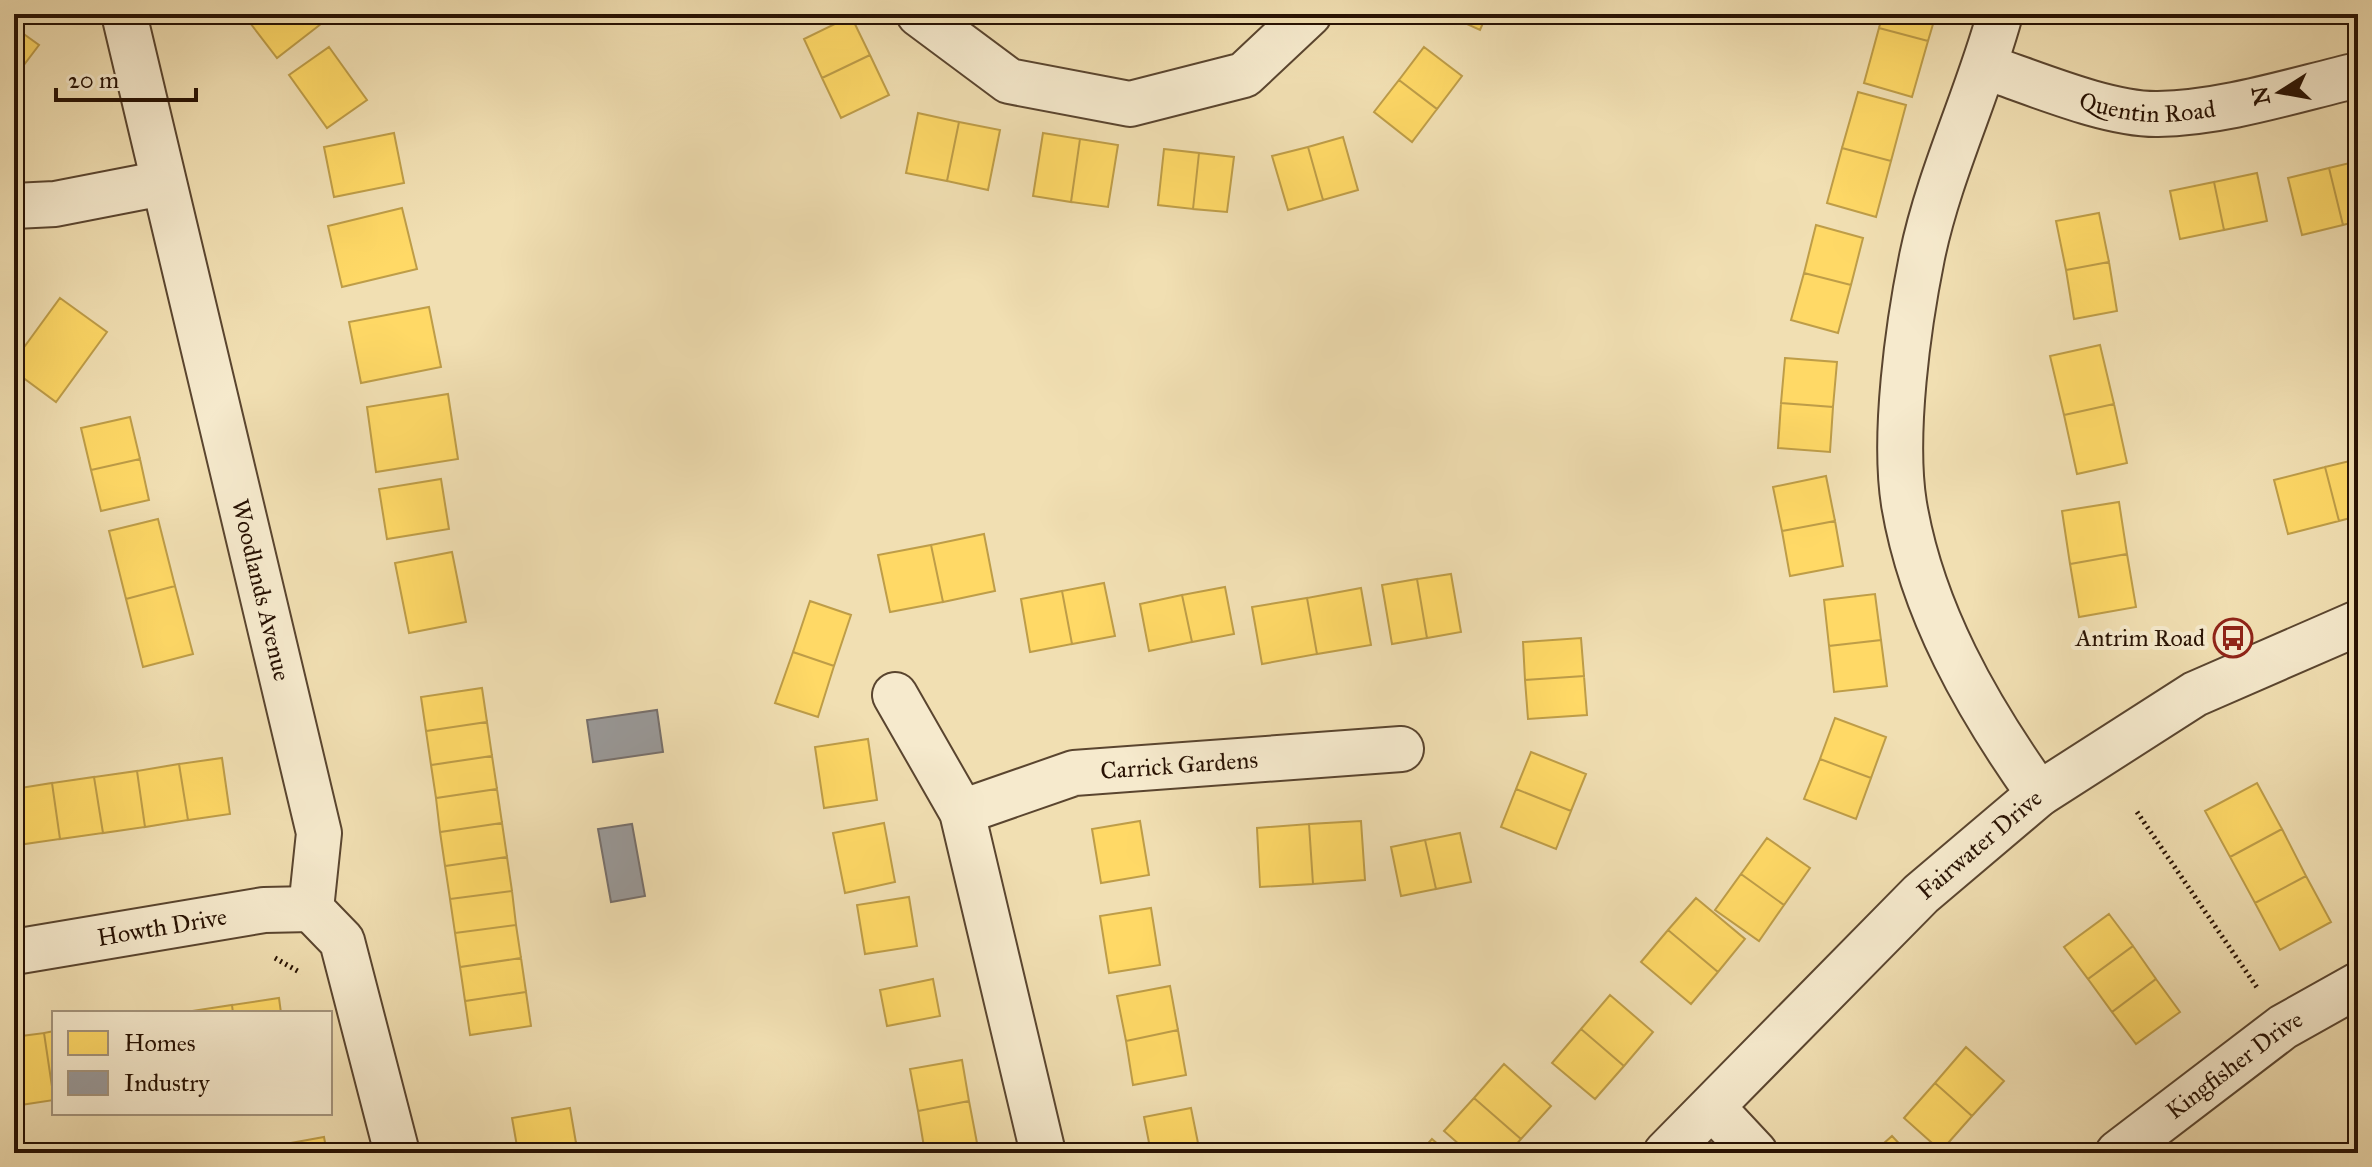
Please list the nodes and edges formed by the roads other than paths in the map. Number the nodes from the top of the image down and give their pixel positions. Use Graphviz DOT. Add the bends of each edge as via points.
graph roads {
  1 [pos="124,14"];
  2 [pos="919,14"];
  3 [pos="1309,14"];
  4 [pos="2000,14"];
  5 [pos="1986,67"];
  6 [pos="2358,75"];
  7 [pos="163,183"];
  8 [pos="14,206"];
  9 [pos="2358,623"];
  10 [pos="895,695"];
  11 [pos="1401,749"];
  12 [pos="2039,794"];
  13 [pos="962,812"];
  14 [pos="311,909"];
  15 [pos="14,952"];
  16 [pos="2358,985"];
  17 [pos="1713,1108"];
  18 [pos="397,1153"];
  19 [pos="1043,1153"];
  20 [pos="1666,1153"];
  21 [pos="1755,1153"];
  22 [pos="2118,1153"];
  1 -- 7 [label="street, Woodlands Avenue"];
  2 -- 3 [label="street" via="1009,81 1130,104 1244,75"];
  4 -- 5 [label="street"];
  5 -- 6 [label="street, Quentin Road" via="2096,103 2156,114"];
  5 -- 12 [label="street" via="1922,256 1899,433 1904,504 1931,604 1972,691"];
  7 -- 8 [label="street" via="55,204"];
  7 -- 14 [label="street, Woodlands Avenue" via="319,833"];
  9 -- 12 [label="street, Fairwater Drive" via="2195,694"];
  10 -- 13 [label="street"];
  11 -- 13 [label="street, Carrick Gardens" via="1074,773"];
  12 -- 17 [label="street, Fairwater Drive" via="1921,894"];
  13 -- 19 [label="street"];
  14 -- 15 [label="street, Howth Drive" via="264,910"];
  14 -- 18 [label="street" via="342,941"];
  16 -- 22 [label="street, Kingfisher Drive" via="2283,1027"];
  17 -- 20 [label="street, Fairwater Drive"];
  17 -- 21 [label="street"];
}
